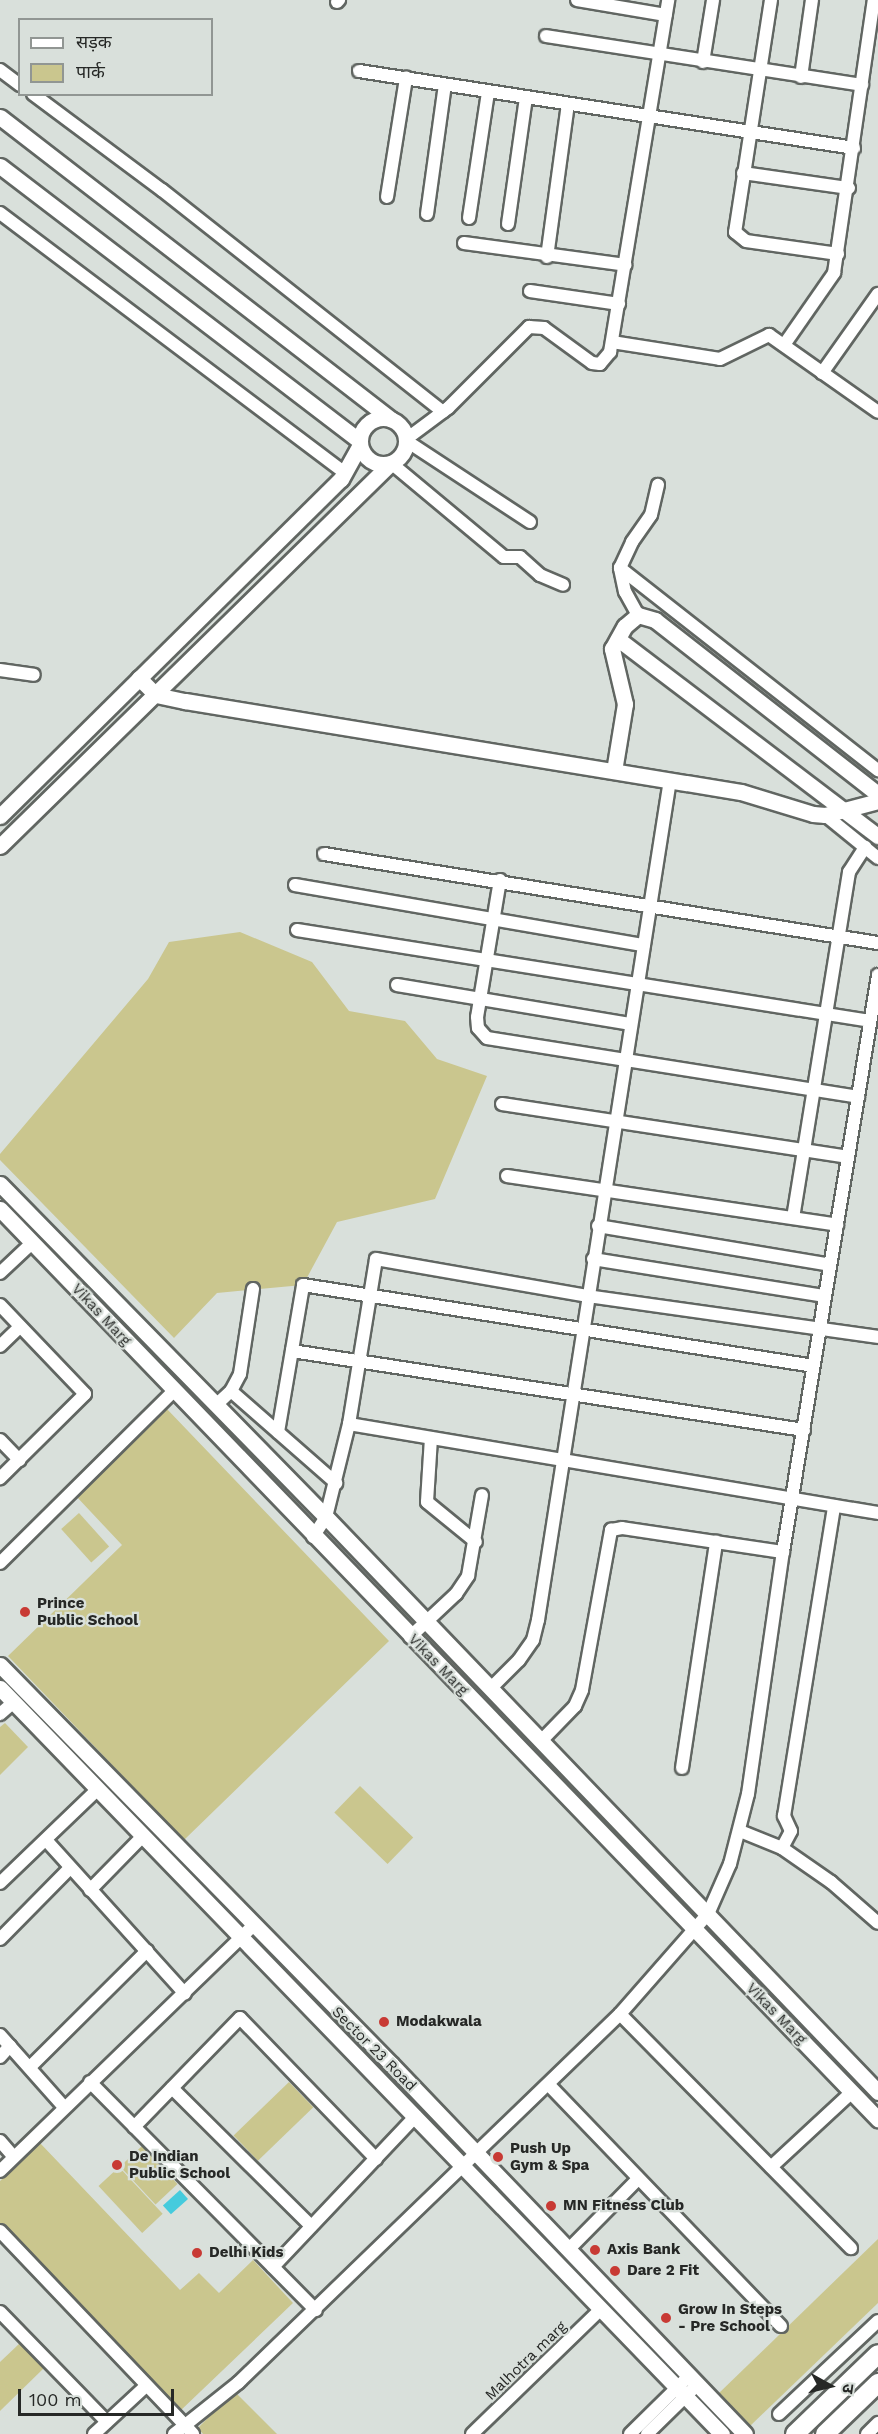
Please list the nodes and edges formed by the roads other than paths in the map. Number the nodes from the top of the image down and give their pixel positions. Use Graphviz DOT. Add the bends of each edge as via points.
graph roads {
  1 [pos="577,0"];
  2 [pos="668,0"];
  3 [pos="713,0"];
  4 [pos="771,0"];
  5 [pos="812,0"];
  6 [pos="874,0"];
  7 [pos="666,15"];
  8 [pos="546,36"];
  9 [pos="659,55"];
  10 [pos="703,62"];
  11 [pos="0,70"];
  12 [pos="359,71"];
  13 [pos="762,71"];
  14 [pos="801,77"];
  15 [pos="406,78"];
  16 [pos="18,84"];
  17 [pos="445,85"];
  18 [pos="862,86"];
  19 [pos="488,92"];
  20 [pos="36,96"];
  21 [pos="526,97"];
  22 [pos="567,104"];
  23 [pos="0,117"];
  24 [pos="650,117"];
  25 [pos="750,132"];
  26 [pos="854,148"];
  27 [pos="0,166"];
  28 [pos="743,173"];
  29 [pos="849,188"];
  30 [pos="387,197"];
  31 [pos="0,213"];
  32 [pos="426,214"];
  33 [pos="469,218"];
  34 [pos="508,224"];
  35 [pos="464,243"];
  36 [pos="838,254"];
  37 [pos="547,257"];
  38 [pos="626,266"];
  39 [pos="530,291"];
  40 [pos="878,294"];
  41 [pos="619,304"];
  42 [pos="612,342"];
  43 [pos="784,345"];
  44 [pos="822,373"];
  45 [pos="443,412"];
  46 [pos="878,412"];
  47 [pos="391,419"];
  48 [pos="405,440"];
  49 [pos="360,443"];
  50 [pos="391,463"];
  51 [pos="345,473"];
  52 [pos="658,485"];
  53 [pos="366,489"];
  54 [pos="531,522"];
  55 [pos="620,568"];
  56 [pos="563,585"];
  57 [pos="638,615"];
  58 [pos="618,639"];
  59 [pos="0,670"];
  60 [pos="34,675"];
  61 [pos="139,678"];
  62 [pos="156,694"];
  63 [pos="878,770"];
  64 [pos="614,771"];
  65 [pos="670,780"];
  66 [pos="878,794"];
  67 [pos="878,801"];
  68 [pos="842,810"];
  69 [pos="825,815"];
  70 [pos="0,816"];
  71 [pos="878,836"];
  72 [pos="0,846"];
  73 [pos="865,848"];
  74 [pos="324,854"];
  75 [pos="878,858"];
  76 [pos="500,880"];
  77 [pos="295,885"];
  78 [pos="650,906"];
  79 [pos="494,921"];
  80 [pos="297,930"];
  81 [pos="838,936"];
  82 [pos="878,943"];
  83 [pos="644,945"];
  84 [pos="487,959"];
  85 [pos="878,975"];
  86 [pos="637,984"];
  87 [pos="397,985"];
  88 [pos="480,999"];
  89 [pos="826,1014"];
  90 [pos="870,1021"];
  91 [pos="630,1024"];
  92 [pos="625,1060"];
  93 [pos="814,1090"];
  94 [pos="858,1097"];
  95 [pos="502,1104"];
  96 [pos="615,1123"];
  97 [pos="804,1151"];
  98 [pos="847,1157"];
  99 [pos="507,1176"];
  100 [pos="0,1185"];
  101 [pos="604,1190"];
  102 [pos="0,1209"];
  103 [pos="793,1218"];
  104 [pos="837,1225"];
  105 [pos="598,1226"];
  106 [pos="32,1243"];
  107 [pos="593,1258"];
  108 [pos="830,1265"];
  109 [pos="0,1273"];
  110 [pos="253,1289"];
  111 [pos="587,1296"];
  112 [pos="825,1296"];
  113 [pos="370,1297"];
  114 [pos="0,1305"];
  115 [pos="21,1327"];
  116 [pos="820,1329"];
  117 [pos="582,1331"];
  118 [pos="878,1337"];
  119 [pos="0,1346"];
  120 [pos="292,1351"];
  121 [pos="358,1362"];
  122 [pos="814,1366"];
  123 [pos="231,1391"];
  124 [pos="173,1392"];
  125 [pos="572,1395"];
  126 [pos="216,1405"];
  127 [pos="349,1424"];
  128 [pos="804,1430"];
  129 [pos="278,1432"];
  130 [pos="431,1438"];
  131 [pos="0,1440"];
  132 [pos="19,1460"];
  133 [pos="561,1462"];
  134 [pos="0,1478"];
  135 [pos="336,1482"];
  136 [pos="482,1495"];
  137 [pos="793,1499"];
  138 [pos="834,1506"];
  139 [pos="878,1513"];
  140 [pos="326,1516"];
  141 [pos="313,1537"];
  142 [pos="476,1542"];
  143 [pos="717,1542"];
  144 [pos="783,1552"];
  145 [pos="0,1563"];
  146 [pos="424,1621"];
  147 [pos="410,1637"];
  148 [pos="0,1665"];
  149 [pos="0,1688"];
  150 [pos="490,1689"];
  151 [pos="14,1702"];
  152 [pos="0,1714"];
  153 [pos="541,1741"];
  154 [pos="682,1768"];
  155 [pos="96,1791"];
  156 [pos="740,1831"];
  157 [pos="141,1838"];
  158 [pos="46,1840"];
  159 [pos="782,1848"];
  160 [pos="70,1868"];
  161 [pos="0,1883"];
  162 [pos="90,1890"];
  163 [pos="708,1914"];
  164 [pos="878,1923"];
  165 [pos="253,1926"];
  166 [pos="696,1930"];
  167 [pos="240,1938"];
  168 [pos="0,1939"];
  169 [pos="147,1951"];
  170 [pos="185,1994"];
  171 [pos="620,2014"];
  172 [pos="0,2035"];
  173 [pos="10,2046"];
  174 [pos="0,2057"];
  175 [pos="30,2067"];
  176 [pos="90,2082"];
  177 [pos="548,2084"];
  178 [pos="172,2088"];
  179 [pos="852,2092"];
  180 [pos="878,2092"];
  181 [pos="64,2107"];
  182 [pos="416,2116"];
  183 [pos="878,2119"];
  184 [pos="134,2127"];
  185 [pos="0,2141"];
  186 [pos="474,2153"];
  187 [pos="14,2157"];
  188 [pos="376,2159"];
  189 [pos="461,2165"];
  190 [pos="771,2167"];
  191 [pos="0,2171"];
  192 [pos="638,2179"];
  193 [pos="311,2226"];
  194 [pos="0,2231"];
  195 [pos="851,2248"];
  196 [pos="568,2250"];
  197 [pos="273,2267"];
  198 [pos="601,2309"];
  199 [pos="316,2310"];
  200 [pos="0,2312"];
  201 [pos="878,2321"];
  202 [pos="781,2326"];
  203 [pos="878,2354"];
  204 [pos="693,2380"];
  205 [pos="878,2383"];
  206 [pos="145,2387"];
  207 [pos="681,2392"];
  208 [pos="779,2415"];
  209 [pos="107,2422"];
  210 [pos="878,2423"];
  211 [pos="188,2429"];
  212 [pos="94,2434"];
  213 [pos="174,2434"];
  214 [pos="472,2434"];
  215 [pos="630,2434"];
  216 [pos="647,2434"];
  217 [pos="722,2434"];
  218 [pos="745,2434"];
  219 [pos="795,2434"];
  220 [pos="825,2434"];
  221 [pos="867,2434"];
  1 -- 7 [label="street"];
  2 -- 7 [label="street"];
  3 -- 10 [label="street"];
  4 -- 13 [label="street"];
  5 -- 14 [label="street"];
  6 -- 18 [label="street"];
  7 -- 9 [label="street"];
  8 -- 9 [label="street"];
  9 -- 10 [label="street"];
  9 -- 24 [label="street"];
  10 -- 13 [label="street"];
  11 -- 16 [label="street"];
  12 -- 15 [label="street"];
  13 -- 14 [label="street"];
  13 -- 25 [label="street"];
  14 -- 18 [label="street"];
  15 -- 17 [label="street"];
  15 -- 30 [label="street"];
  17 -- 19 [label="street"];
  17 -- 32 [label="street"];
  18 -- 26 [label="street"];
  19 -- 21 [label="street"];
  19 -- 33 [label="street"];
  20 -- 45 [label="street" via="162,190"];
  21 -- 22 [label="street"];
  21 -- 34 [label="street"];
  22 -- 24 [label="street"];
  22 -- 37 [label="street"];
  23 -- 47 [label="street"];
  24 -- 25 [label="street"];
  24 -- 38 [label="street"];
  25 -- 26 [label="street"];
  25 -- 28 [label="street"];
  26 -- 29 [label="street"];
  27 -- 49 [label="street"];
  28 -- 29 [label="street"];
  28 -- 36 [label="street" via="737,237"];
  29 -- 36 [label="street"];
  31 -- 51 [label="street"];
  35 -- 37 [label="street"];
  36 -- 43 [label="street" via="826,289"];
  37 -- 38 [label="street"];
  38 -- 41 [label="street"];
  39 -- 41 [label="street"];
  40 -- 44 [label="street"];
  41 -- 42 [label="street"];
  42 -- 43 [label="street" via="713,359 727,357 763,335"];
  42 -- 45 [label="street" via="606,358 596,364 543,328 529,327"];
  43 -- 44 [label="street"];
  44 -- 46 [label="street"];
  45 -- 48 [label="street"];
  47 -- 48 [label="street" via="403,430"];
  47 -- 49 [label="street" via="374,418"];
  48 -- 50 [label="street" via="405,454"];
  48 -- 54 [label="street"];
  49 -- 50 [label="street" via="374,461"];
  49 -- 51 [label="street"];
  50 -- 53 [label="street"];
  50 -- 56 [label="street" via="504,557 520,557 540,574"];
  51 -- 53 [label="street"];
  51 -- 61 [label="street"];
  52 -- 55 [label="street" via="651,515"];
  53 -- 62 [label="street"];
  55 -- 57 [label="street" via="625,592"];
  55 -- 63 [label="street"];
  57 -- 58 [label="street"];
  57 -- 66 [label="street" via="655,620"];
  58 -- 64 [label="street" via="613,654 625,704"];
  58 -- 68 [label="street"];
  59 -- 60 [label="street"];
  61 -- 62 [label="street"];
  61 -- 70 [label="street"];
  62 -- 64 [label="street"];
  62 -- 72 [label="street"];
  64 -- 65 [label="street"];
  65 -- 69 [label="street" via="757,796"];
  65 -- 78 [label="street"];
  67 -- 68 [label="street"];
  68 -- 69 [label="street"];
  68 -- 71 [label="street"];
  69 -- 73 [label="street"];
  73 -- 75 [label="street"];
  73 -- 81 [label="street" via="849,872"];
  74 -- 76 [label="street"];
  76 -- 78 [label="street"];
  76 -- 79 [label="street"];
  77 -- 79 [label="street"];
  78 -- 81 [label="street"];
  78 -- 83 [label="street"];
  79 -- 83 [label="street"];
  79 -- 84 [label="street"];
  80 -- 84 [label="street"];
  81 -- 82 [label="street"];
  81 -- 89 [label="street"];
  83 -- 86 [label="street"];
  84 -- 86 [label="street"];
  84 -- 88 [label="street"];
  85 -- 90 [label="street"];
  86 -- 89 [label="street"];
  86 -- 91 [label="street"];
  87 -- 88 [label="street"];
  88 -- 91 [label="street"];
  88 -- 92 [label="street" via="478,1028 487,1038"];
  89 -- 90 [label="street"];
  89 -- 93 [label="street"];
  90 -- 94 [label="street"];
  91 -- 92 [label="street"];
  92 -- 93 [label="street"];
  92 -- 96 [label="street"];
  93 -- 94 [label="street"];
  93 -- 97 [label="street"];
  94 -- 98 [label="street"];
  95 -- 96 [label="street"];
  96 -- 97 [label="street"];
  96 -- 101 [label="street"];
  97 -- 98 [label="street"];
  97 -- 103 [label="street"];
  98 -- 104 [label="street"];
  99 -- 101 [label="street"];
  100 -- 126 [label="street, Vikas Marg"];
  101 -- 103 [label="street"];
  101 -- 105 [label="street"];
  102 -- 106 [label="street, Vikas Marg"];
  103 -- 104 [label="street"];
  104 -- 108 [label="street"];
  105 -- 107 [label="street"];
  105 -- 108 [label="street"];
  106 -- 109 [label="street"];
  106 -- 124 [label="street, Vikas Marg"];
  107 -- 111 [label="street"];
  107 -- 112 [label="street"];
  108 -- 112 [label="street"];
  110 -- 123 [label="street" via="240,1374"];
  111 -- 113 [label="street" via="376,1259"];
  111 -- 116 [label="street"];
  111 -- 117 [label="street"];
  112 -- 116 [label="street"];
  113 -- 117 [label="street"];
  113 -- 120 [label="street" via="303,1285"];
  113 -- 121 [label="street"];
  114 -- 115 [label="street"];
  115 -- 119 [label="street"];
  115 -- 132 [label="street" via="86,1394"];
  116 -- 118 [label="street"];
  116 -- 122 [label="street"];
  117 -- 122 [label="street"];
  117 -- 125 [label="street"];
  120 -- 121 [label="street"];
  120 -- 129 [label="street"];
  121 -- 125 [label="street"];
  121 -- 127 [label="street"];
  122 -- 128 [label="street"];
  123 -- 126 [label="street"];
  123 -- 129 [label="street"];
  124 -- 141 [label="street, Vikas Marg"];
  124 -- 145 [label="street"];
  125 -- 128 [label="street"];
  125 -- 133 [label="street"];
  126 -- 140 [label="street, Vikas Marg"];
  127 -- 130 [label="street"];
  127 -- 135 [label="street"];
  128 -- 137 [label="street"];
  129 -- 135 [label="street"];
  130 -- 133 [label="street"];
  130 -- 142 [label="street" via="426,1502"];
  131 -- 132 [label="street"];
  132 -- 134 [label="street"];
  133 -- 137 [label="street"];
  133 -- 150 [label="street" via="533,1640"];
  135 -- 140 [label="street"];
  136 -- 142 [label="street"];
  137 -- 138 [label="street"];
  137 -- 144 [label="street"];
  138 -- 139 [label="street"];
  138 -- 159 [label="street" via="784,1816 791,1831"];
  140 -- 141 [label="street"];
  140 -- 146 [label="street, Vikas Marg"];
  141 -- 147 [label="street, Vikas Marg"];
  142 -- 146 [label="street" via="468,1576 456,1594"];
  143 -- 144 [label="street"];
  143 -- 153 [label="street" via="622,1528 610,1530 582,1690 575,1706"];
  143 -- 154 [label="street"];
  144 -- 156 [label="street"];
  146 -- 147 [label="street"];
  146 -- 150 [label="street, Vikas Marg"];
  147 -- 166 [label="street, Vikas Marg"];
  148 -- 165 [label="street, Sector 23 Road"];
  149 -- 151 [label="street, Sector 23 Road"];
  150 -- 153 [label="street, Vikas Marg"];
  151 -- 152 [label="street"];
  151 -- 155 [label="street, Sector 23 Road"];
  153 -- 163 [label="street, Vikas Marg"];
  155 -- 157 [label="street, Sector 23 Road"];
  155 -- 158 [label="street"];
  156 -- 159 [label="street"];
  156 -- 163 [label="street"];
  157 -- 162 [label="street"];
  157 -- 167 [label="street, Sector 23 Road"];
  158 -- 160 [label="street"];
  158 -- 161 [label="street"];
  159 -- 164 [label="street" via="831,1882"];
  160 -- 162 [label="street"];
  160 -- 168 [label="street"];
  162 -- 169 [label="street"];
  163 -- 166 [label="street"];
  163 -- 180 [label="street, Vikas Marg"];
  165 -- 167 [label="street"];
  165 -- 186 [label="street, Sector 23 Road"];
  166 -- 171 [label="street"];
  166 -- 179 [label="street, Vikas Marg"];
  167 -- 170 [label="street"];
  167 -- 182 [label="street, Sector 23 Road"];
  169 -- 170 [label="street"];
  169 -- 175 [label="street"];
  170 -- 176 [label="street"];
  171 -- 177 [label="street"];
  171 -- 190 [label="street"];
  172 -- 173 [label="street"];
  173 -- 174 [label="street"];
  173 -- 175 [label="street"];
  175 -- 181 [label="street"];
  176 -- 181 [label="street"];
  176 -- 184 [label="street"];
  177 -- 186 [label="street"];
  177 -- 192 [label="street"];
  178 -- 184 [label="street"];
  178 -- 188 [label="street" via="240,2018"];
  178 -- 193 [label="street"];
  179 -- 183 [label="street, Vikas Marg"];
  179 -- 190 [label="street"];
  181 -- 187 [label="street"];
  182 -- 188 [label="street"];
  182 -- 189 [label="street, Sector 23 Road"];
  184 -- 197 [label="street"];
  185 -- 187 [label="street"];
  186 -- 189 [label="street"];
  186 -- 196 [label="street, Sector 23 Road"];
  187 -- 191 [label="street"];
  188 -- 193 [label="street"];
  189 -- 198 [label="street, Sector 23 Road"];
  189 -- 199 [label="street"];
  190 -- 195 [label="street"];
  192 -- 196 [label="street"];
  192 -- 202 [label="street"];
  193 -- 197 [label="street"];
  194 -- 206 [label="street"];
  196 -- 204 [label="street, Sector 23 Road"];
  197 -- 199 [label="street"];
  198 -- 207 [label="street, Sector 23 Road"];
  198 -- 214 [label="street, Malhotra marg"];
  199 -- 211 [label="street"];
  200 -- 209 [label="street"];
  201 -- 208 [label="street"];
  203 -- 219 [label="main road"];
  204 -- 207 [label="street"];
  204 -- 218 [label="street, Sector 23 Road"];
  205 -- 220 [label="main road"];
  206 -- 209 [label="street"];
  206 -- 211 [label="street"];
  207 -- 215 [label="street"];
  207 -- 216 [label="street"];
  207 -- 217 [label="street, Sector 23 Road"];
  209 -- 212 [label="street"];
  210 -- 221 [label="street"];
  211 -- 213 [label="street"];
}
